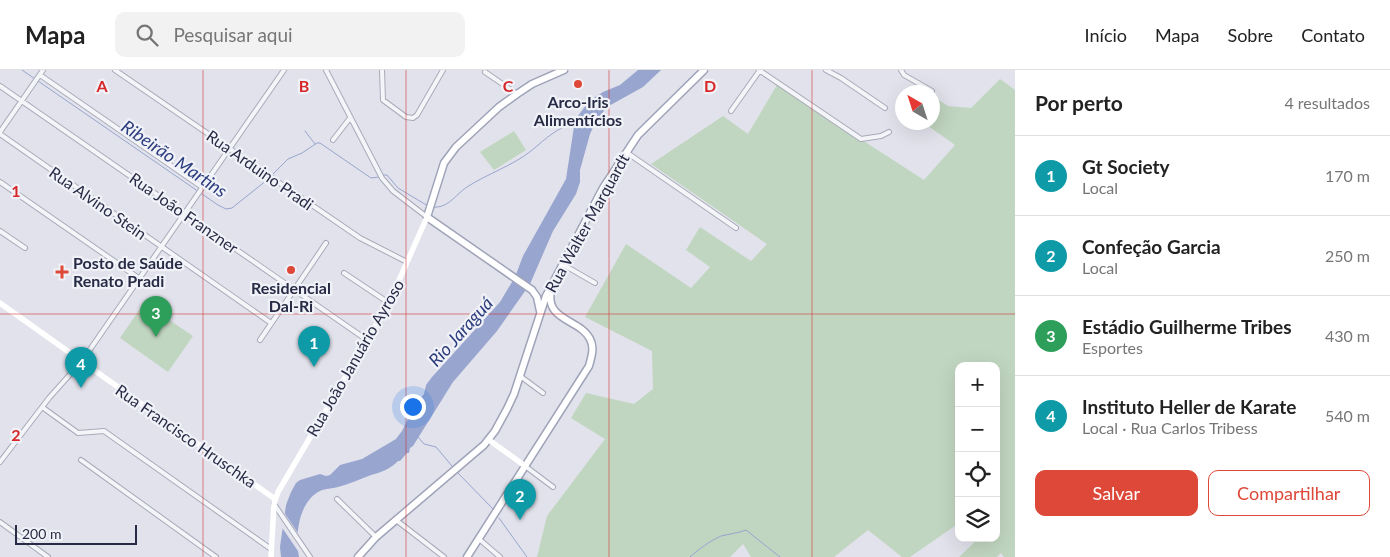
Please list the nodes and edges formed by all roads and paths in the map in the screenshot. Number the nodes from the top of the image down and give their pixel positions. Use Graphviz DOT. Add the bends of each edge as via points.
graph roads {
  1 [pos="43,70"];
  2 [pos="115,70"];
  3 [pos="284,70"];
  4 [pos="326,70"];
  5 [pos="382,70"];
  6 [pos="442,70"];
  7 [pos="564,70"];
  8 [pos="704,70"];
  9 [pos="759,70"];
  10 [pos="826,70"];
  11 [pos="902,70"];
  12 [pos="485,72"];
  13 [pos="39,76"];
  14 [pos="922,85"];
  15 [pos="0,86"];
  16 [pos="517,94"];
  17 [pos="22,101"];
  18 [pos="885,108"];
  19 [pos="731,111"];
  20 [pos="350,118"];
  21 [pos="889,132"];
  22 [pos="0,133"];
  23 [pos="333,140"];
  24 [pos="229,148"];
  25 [pos="626,152"];
  26 [pos="0,182"];
  27 [pos="200,190"];
  28 [pos="184,214"];
  29 [pos="427,217"];
  30 [pos="736,228"];
  31 [pos="0,231"];
  32 [pos="326,243"];
  33 [pos="161,247"];
  34 [pos="25,248"];
  35 [pos="408,262"];
  36 [pos="562,264"];
  37 [pos="344,273"];
  38 [pos="140,279"];
  39 [pos="553,282"];
  40 [pos="595,283"];
  41 [pos="294,290"];
  42 [pos="0,303"];
  43 [pos="389,303"];
  44 [pos="553,310"];
  45 [pos="541,312"];
  46 [pos="271,323"];
  47 [pos="260,340"];
  48 [pos="367,340"];
  49 [pos="82,361"];
  50 [pos="520,376"];
  51 [pos="543,393"];
  52 [pos="42,407"];
  53 [pos="488,440"];
  54 [pos="81,460"];
  55 [pos="0,462"];
  56 [pos="525,466"];
  57 [pos="553,487"];
  58 [pos="337,499"];
  59 [pos="275,502"];
  60 [pos="396,520"];
  61 [pos="0,522"];
  62 [pos="376,537"];
  63 [pos="478,539"];
  64 [pos="271,549"];
  65 [pos="309,556"];
  66 [pos="48,557"];
  67 [pos="216,557"];
  68 [pos="271,557"];
  69 [pos="358,557"];
  70 [pos="444,557"];
  71 [pos="467,557"];
  72 [pos="500,557"];
  1 -- 13 [label="street"];
  2 -- 24 [label="street, Rua Arduino Pradi"];
  3 -- 24 [label="street"];
  4 -- 20 [label="street"];
  5 -- 6 [label="street" via="383,100 410,118 416,115"];
  7 -- 16 [label="main road, Rua João Januário Ayroso"];
  8 -- 25 [label="main road, Rua Walter Marquardt" via="644,129"];
  9 -- 19 [label="street"];
  9 -- 21 [label="street" via="864,140"];
  10 -- 18 [label="street"];
  11 -- 14 [label="street" via="904,75"];
  12 -- 16 [label="street"];
  13 -- 17 [label="street"];
  13 -- 27 [label="street"];
  15 -- 17 [label="street, Rua João Franzner"];
  16 -- 29 [label="main road, Rua João Januário Ayroso" via="499,107 450,155"];
  17 -- 22 [label="street"];
  17 -- 28 [label="street, Rua João Franzner"];
  20 -- 23 [label="street"];
  20 -- 29 [label="street" via="382,178 393,191"];
  22 -- 33 [label="street, Rua Alvino Stein"];
  24 -- 27 [label="street"];
  24 -- 35 [label="street, Rua Arduino Pradi" via="360,238"];
  25 -- 30 [label="street"];
  25 -- 36 [label="main road, Rua Walter Marquardt"];
  26 -- 38 [label="street"];
  27 -- 28 [label="street"];
  28 -- 33 [label="street"];
  28 -- 41 [label="street, Rua João Franzner"];
  29 -- 35 [label="main road, Rua João Januário Ayroso"];
  29 -- 45 [label="main road" via="531,290"];
  31 -- 34 [label="street"];
  32 -- 41 [label="street"];
  33 -- 38 [label="street"];
  33 -- 46 [label="street, Rua Alvino Stein"];
  35 -- 43 [label="main road, Rua João Januário Ayroso"];
  36 -- 39 [label="main road, Rua Walter Marquardt"];
  36 -- 40 [label="street"];
  37 -- 43 [label="street"];
  38 -- 49 [label="street"];
  39 -- 44 [label="main road" via="550,299"];
  39 -- 45 [label="main road, Rua Walter Marquardt"];
  41 -- 46 [label="street"];
  41 -- 48 [label="street, Rua João Franzner"];
  42 -- 49 [label="main road, Rua Francisco Hruschka"];
  43 -- 48 [label="main road, Rua João Januário Ayroso"];
  44 -- 45 [label="main road"];
  44 -- 56 [label="main road" via="586,334 592,356 589,366"];
  45 -- 50 [label="main road, Rua Walter Marquardt"];
  46 -- 47 [label="street"];
  48 -- 59 [label="main road, Rua João Januário Ayroso" via="282,484"];
  49 -- 52 [label="street"];
  49 -- 59 [label="main road, Rua Francisco Hruschka"];
  50 -- 51 [label="street"];
  50 -- 53 [label="main road, Rua Walter Marquardt" via="507,409"];
  52 -- 55 [label="street"];
  52 -- 64 [label="street" via="78,433 104,431"];
  53 -- 56 [label="main road"];
  53 -- 60 [label="main road, Rua Walter Marquardt"];
  54 -- 67 [label="street"];
  56 -- 57 [label="street"];
  56 -- 63 [label="main road"];
  58 -- 62 [label="street"];
  59 -- 64 [label="main road, Rua João Januário Ayroso"];
  59 -- 65 [label="street"];
  60 -- 62 [label="main road, Rua Walter Marquardt"];
  60 -- 70 [label="street"];
  61 -- 66 [label="street"];
  62 -- 69 [label="main road, Rua Walter Marquardt"];
  63 -- 71 [label="main road"];
  63 -- 72 [label="street"];
  64 -- 68 [label="main road, Rua João Januário Ayroso"];
}
